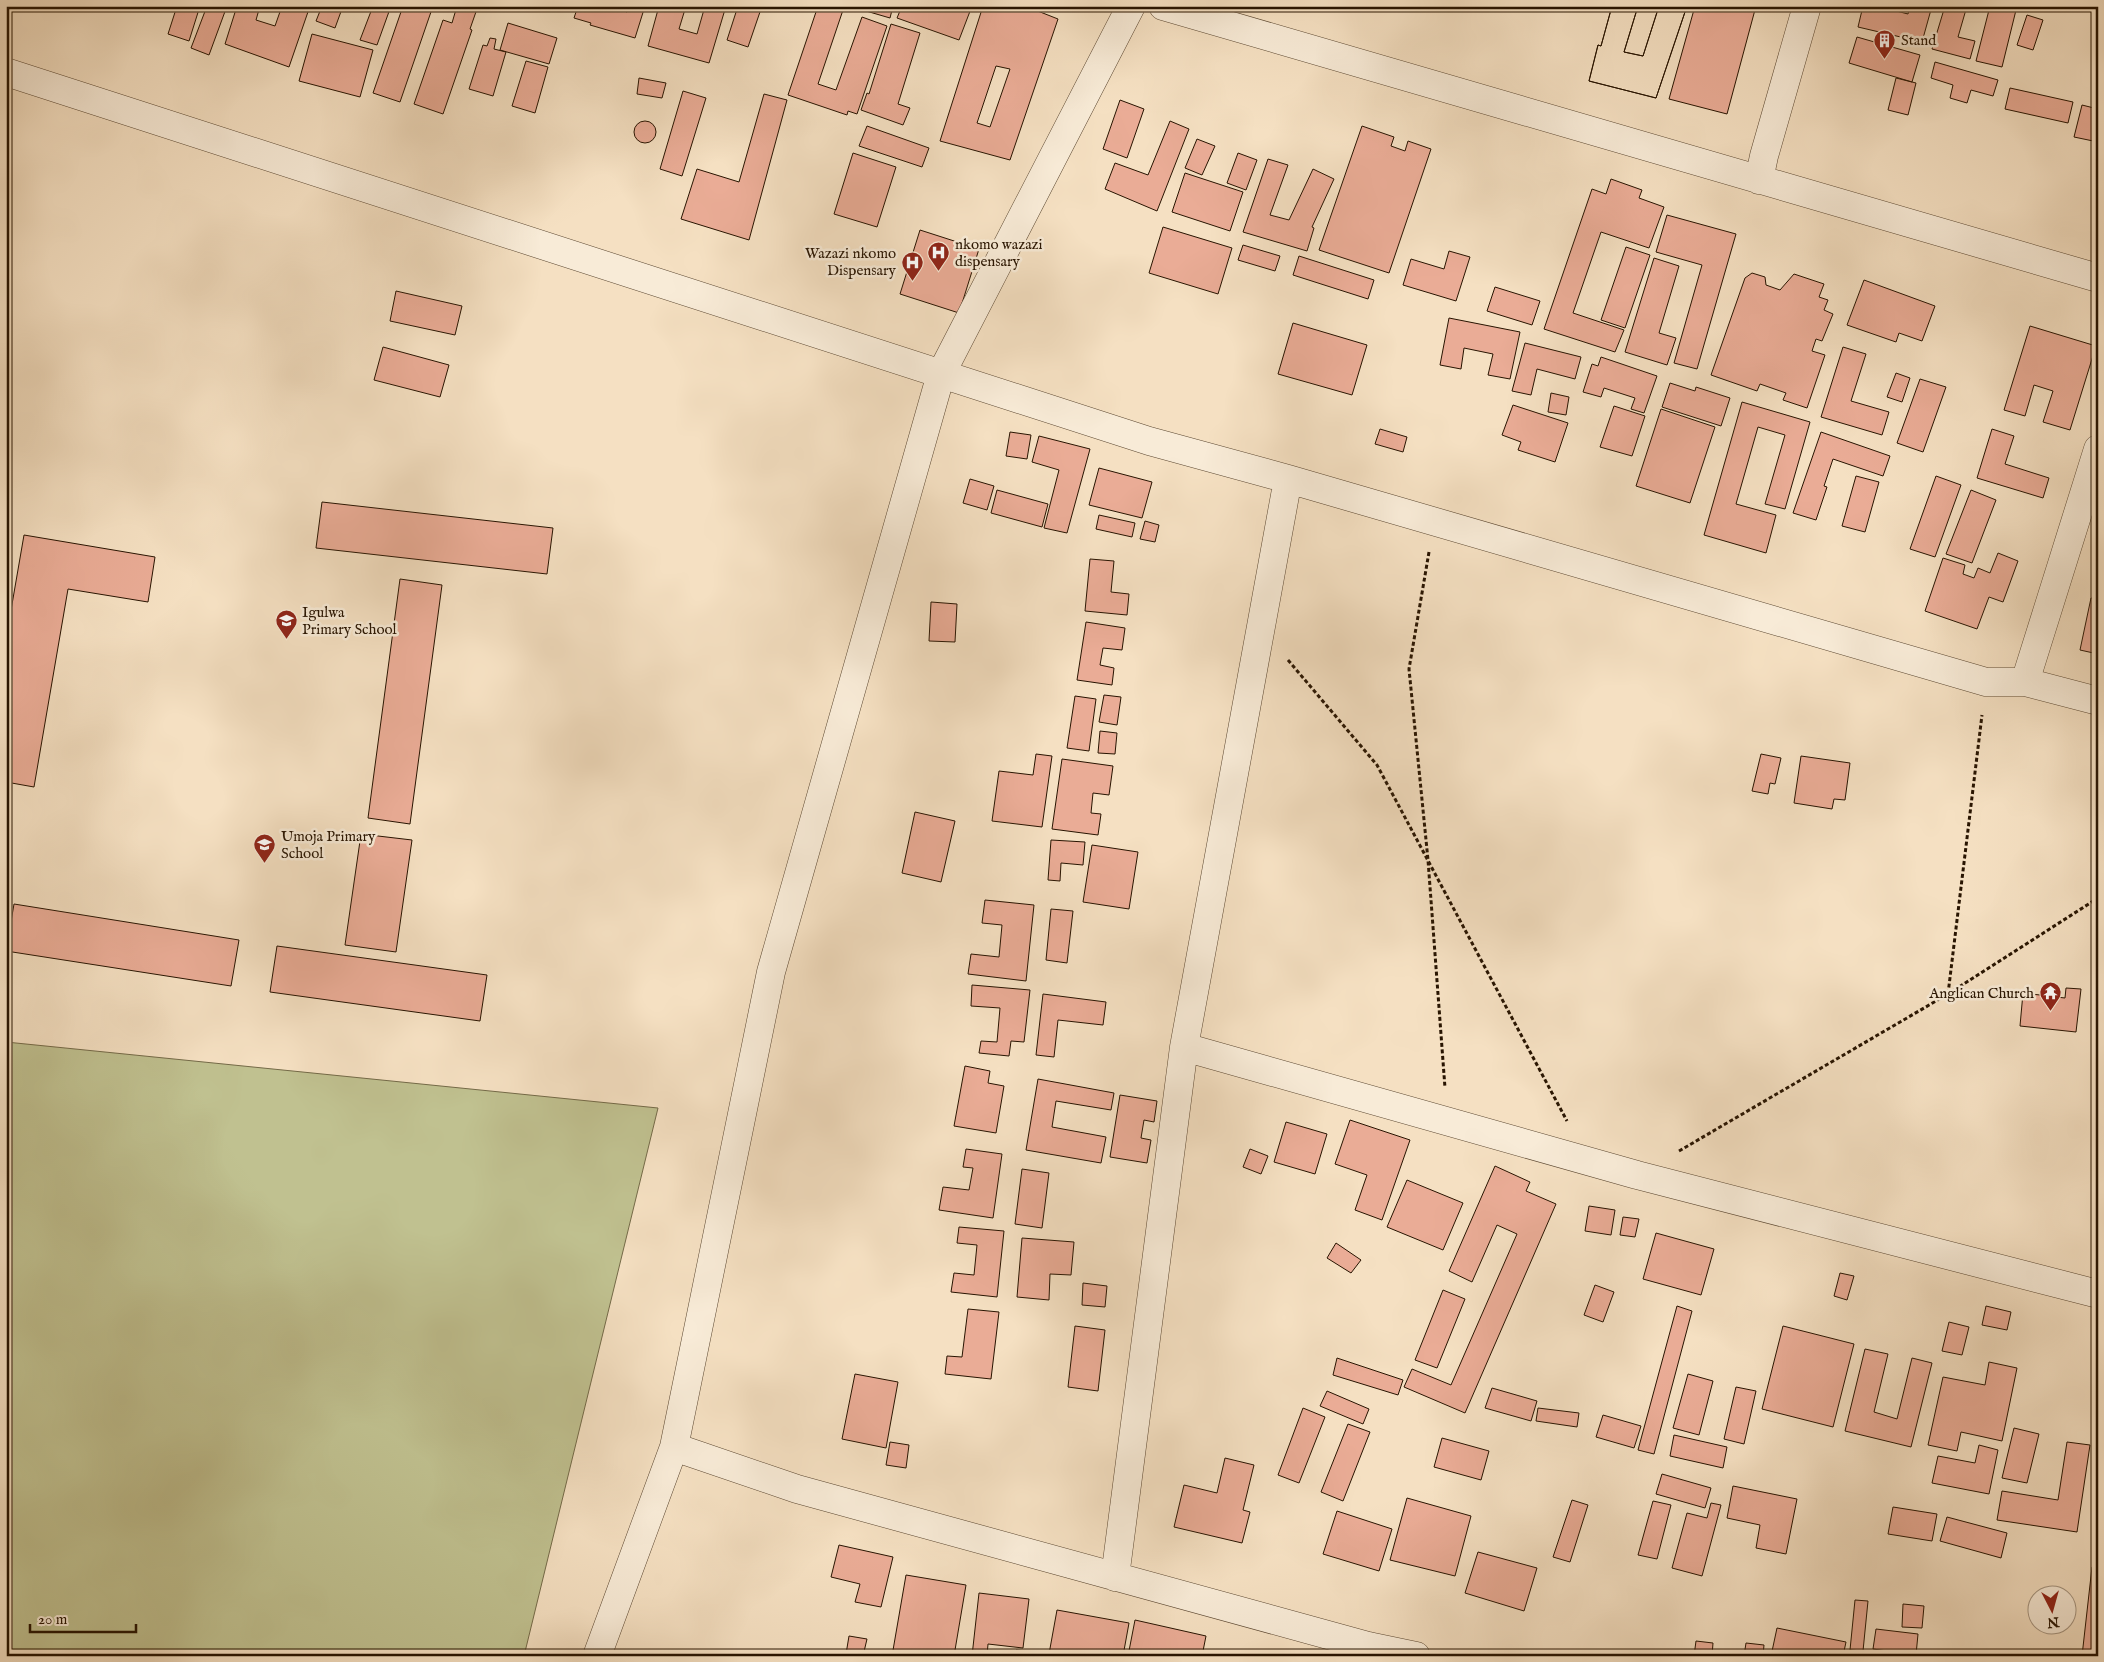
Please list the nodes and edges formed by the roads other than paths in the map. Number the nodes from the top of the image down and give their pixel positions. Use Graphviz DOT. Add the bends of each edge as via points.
graph roads {
  1 [pos="1131,6"];
  2 [pos="1163,6"];
  3 [pos="1807,6"];
  4 [pos="6,72"];
  5 [pos="1760,180"];
  6 [pos="2098,278"];
  7 [pos="941,374"];
  8 [pos="2098,448"];
  9 [pos="1288,479"];
  10 [pos="2025,682"];
  11 [pos="2098,701"];
  12 [pos="1184,1047"];
  13 [pos="2098,1294"];
  14 [pos="674,1447"];
  15 [pos="1115,1577"];
  16 [pos="597,1656"];
  17 [pos="1416,1656"];
  1 -- 7 [label="street"];
  2 -- 5 [label="street"];
  3 -- 5 [label="street"];
  4 -- 7 [label="street"];
  5 -- 6 [label="street"];
  7 -- 9 [label="street" via="1149,441"];
  7 -- 14 [label="street" via="772,972"];
  8 -- 10 [label="street"];
  9 -- 10 [label="street" via="1986,682"];
  9 -- 12 [label="street"];
  10 -- 11 [label="street"];
  12 -- 13 [label="street" via="1638,1175"];
  12 -- 15 [label="street"];
  14 -- 15 [label="street" via="798,1489"];
  14 -- 16 [label="street"];
  15 -- 17 [label="street" via="1368,1646"];
}
